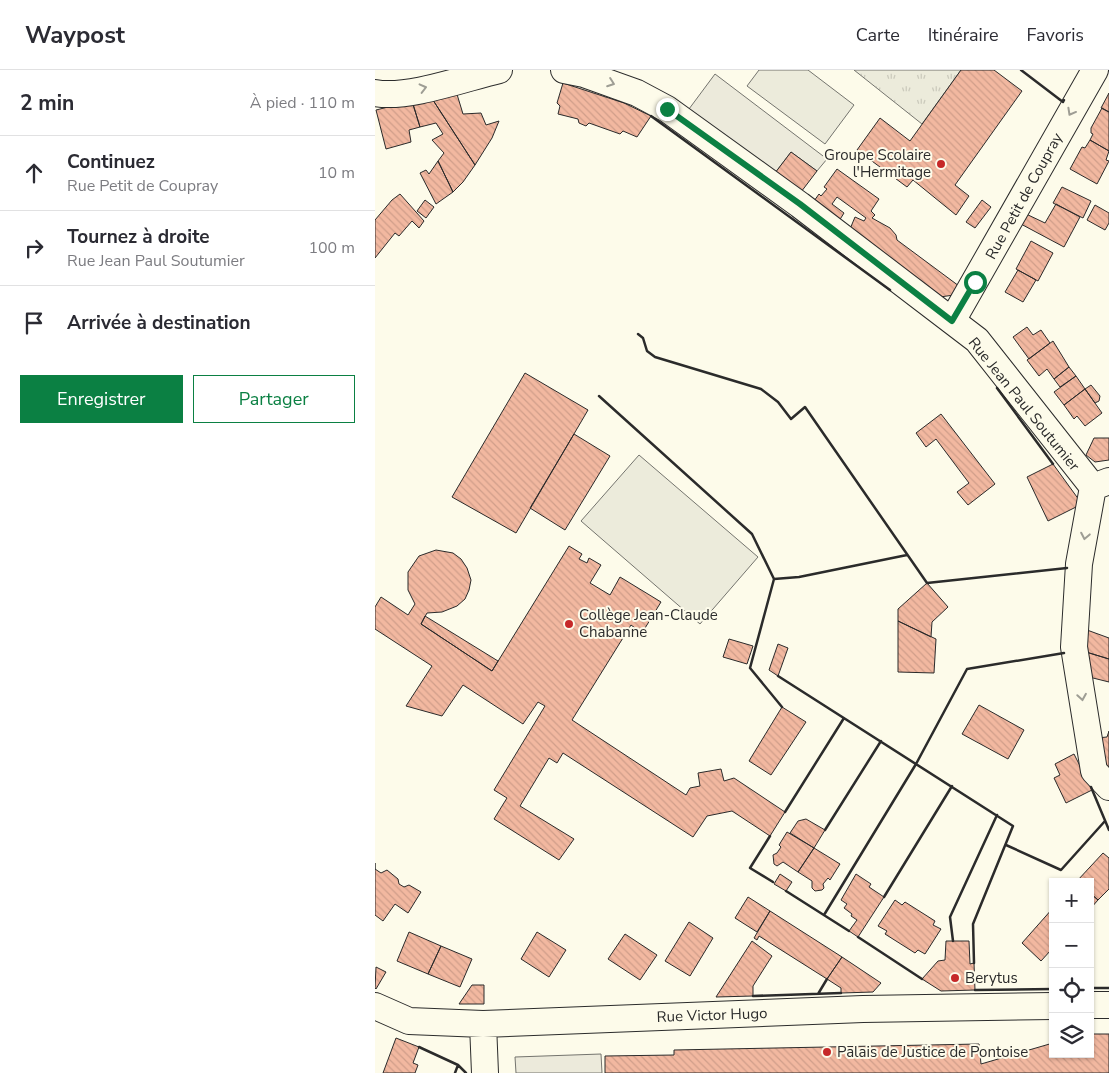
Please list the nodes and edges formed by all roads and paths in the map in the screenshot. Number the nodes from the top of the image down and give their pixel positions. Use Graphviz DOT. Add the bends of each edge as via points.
graph roads {
  1 [pos="499,70"];
  2 [pos="564,70"];
  3 [pos="1095,70"];
  4 [pos="375,93"];
  5 [pos="952,321"];
  6 [pos="1101,484"];
  7 [pos="1109,787"];
  8 [pos="1094,1005"];
  9 [pos="1109,1005"];
  10 [pos="375,1006"];
  11 [pos="1049,1006"];
  12 [pos="483,1024"];
  13 [pos="485,1073"];
  4 -- 1 [label="street, one-way" via="404,93"];
  2 -- 5 [label="street, Rue Jean Paul Soutumier, one-way" via="637,93 667,109 800,204"];
  3 -- 5 [label="street, Rue Petit de Coupray, one-way"];
  5 -- 6 [label="street, Rue Jean Paul Soutumier" via="977,340 1077,470"];
  6 -- 7 [label="street, one-way" via="1079,564 1074,647 1094,771"];
  8 -- 9 [label="street"];
  10 -- 12 [label="street, Rue Victor Hugo" via="409,1021"];
  11 -- 12 [label="street, Rue Victor Hugo"];
  12 -- 13 [label="street"];
}
